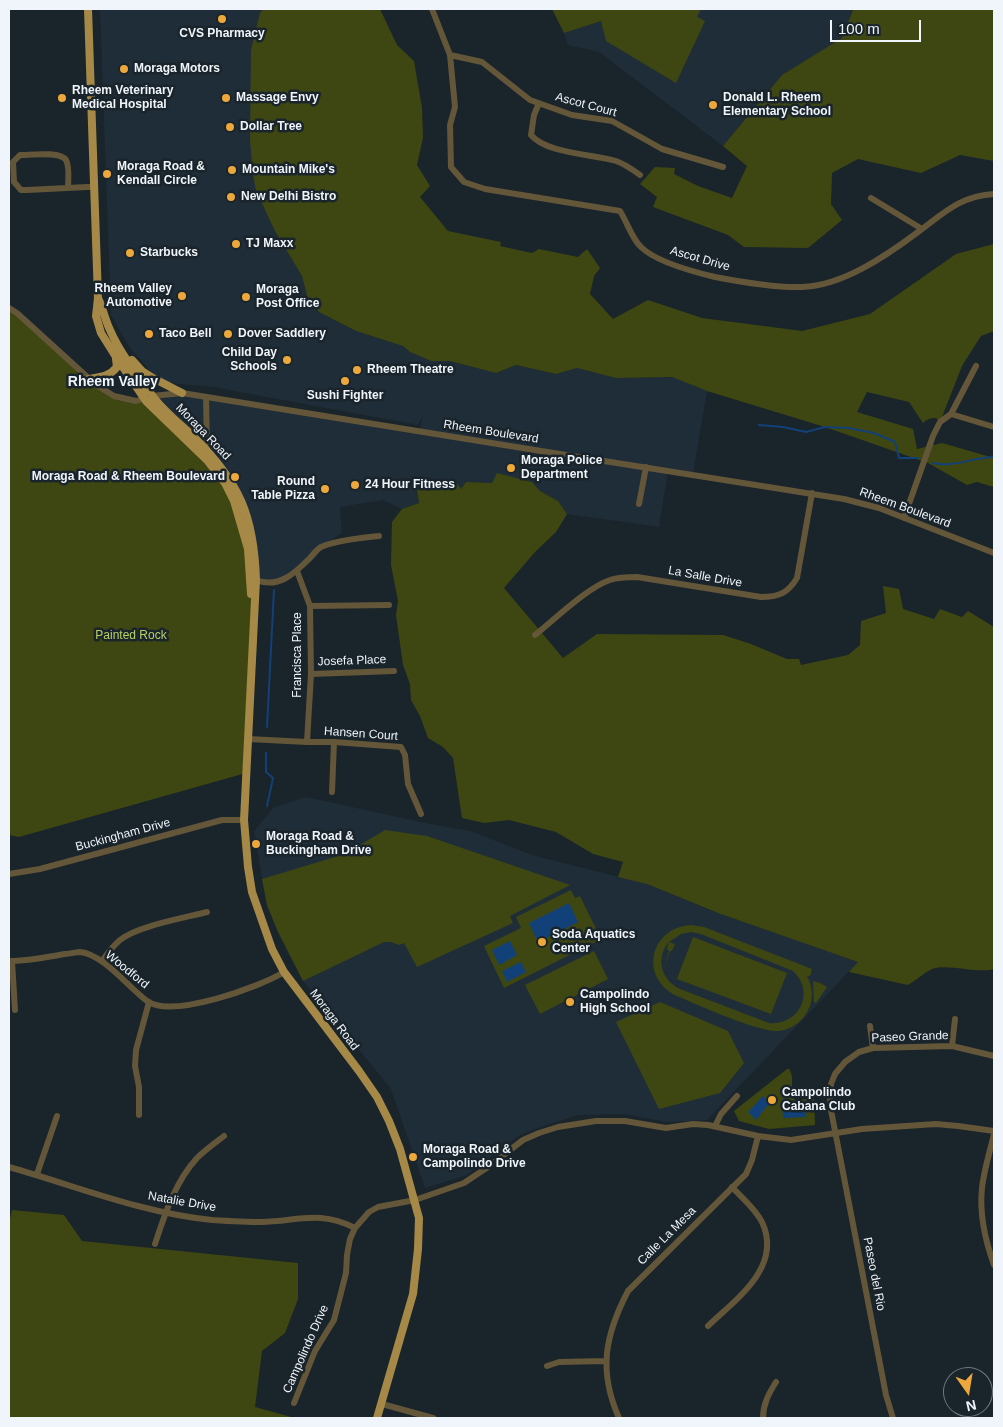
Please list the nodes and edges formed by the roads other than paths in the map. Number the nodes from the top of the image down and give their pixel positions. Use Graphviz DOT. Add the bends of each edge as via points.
graph roads {
  1 [pos="88,9"];
  2 [pos="432,9"];
  3 [pos="450,55"];
  4 [pos="539,103"];
  5 [pos="723,166"];
  6 [pos="640,175"];
  7 [pos="94,187"];
  8 [pos="68,188"];
  9 [pos="994,194"];
  10 [pos="871,198"];
  11 [pos="922,230"];
  12 [pos="9,308"];
  13 [pos="120,355"];
  14 [pos="976,366"];
  15 [pos="89,379"];
  16 [pos="182,392"];
  17 [pos="148,397"];
  18 [pos="206,397"];
  19 [pos="951,414"];
  20 [pos="994,427"];
  21 [pos="207,450"];
  22 [pos="646,466"];
  23 [pos="812,493"];
  24 [pos="639,504"];
  25 [pos="904,518"];
  26 [pos="379,536"];
  27 [pos="994,553"];
  28 [pos="297,571"];
  29 [pos="256,580"];
  30 [pos="389,605"];
  31 [pos="310,606"];
  32 [pos="254,626"];
  33 [pos="535,635"];
  34 [pos="394,671"];
  35 [pos="311,674"];
  36 [pos="248,739"];
  37 [pos="307,742"];
  38 [pos="334,742"];
  39 [pos="332,792"];
  40 [pos="421,814"];
  41 [pos="244,820"];
  42 [pos="9,874"];
  43 [pos="207,912"];
  44 [pos="10,961"];
  45 [pos="102,961"];
  46 [pos="284,972"];
  47 [pos="149,1002"];
  48 [pos="15,1010"];
  49 [pos="955,1019"];
  50 [pos="870,1026"];
  51 [pos="952,1046"];
  52 [pos="873,1048"];
  53 [pos="994,1056"];
  54 [pos="737,1096"];
  55 [pos="139,1115"];
  56 [pos="58,1116"];
  57 [pos="716,1126"];
  58 [pos="994,1132"];
  59 [pos="836,1133"];
  60 [pos="224,1136"];
  61 [pos="758,1136"];
  62 [pos="9,1167"];
  63 [pos="37,1174"];
  64 [pos="732,1187"];
  65 [pos="415,1200"];
  66 [pos="165,1213"];
  67 [pos="355,1228"];
  68 [pos="155,1244"];
  69 [pos="994,1265"];
  70 [pos="708,1326"];
  71 [pos="606,1361"];
  72 [pos="547,1366"];
  73 [pos="776,1382"];
  74 [pos="294,1403"];
  75 [pos="382,1404"];
  76 [pos="377,1418"];
  77 [pos="433,1418"];
  78 [pos="619,1418"];
  79 [pos="763,1418"];
  80 [pos="893,1418"];
  1 -- 7 [label="main road, Moraga Road"];
  2 -- 3 [label="street, Ascot Drive"];
  3 -- 4 [label="street, Ascot Court" via="482,62 530,100"];
  3 -- 11 [label="street, Ascot Drive" via="455,107 450,125 451,167 464,182 486,190 620,211 640,246 656,258 707,275 741,282 802,287 840,279 894,250"];
  4 -- 5 [label="street, Ascot Court" via="572,114 612,121 662,149"];
  4 -- 6 [label="street" via="531,135 537,142 620,162"];
  7 -- 8 [label="street"];
  7 -- 13 [label="main road, Moraga Road" via="96,316 101,332"];
  8 -- 8 [label="street" via="67,163 58,154 20,155 13,162 14,182 21,190"];
  9 -- 11 [label="street, Ascot Drive" via="960,201"];
  10 -- 11 [label="street"];
  12 -- 15 [label="street, Rheem Boulevard"];
  13 -- 15 [label="main road" via="112,373"];
  13 -- 16 [label="main road" via="153,378"];
  13 -- 17 [label="main road, Moraga Road"];
  14 -- 19 [label="street"];
  15 -- 17 [label="street, Rheem Boulevard" via="114,396 136,401"];
  16 -- 17 [label="street, Rheem Boulevard"];
  16 -- 18 [label="street, Rheem Boulevard"];
  17 -- 21 [label="main road, Moraga Road"];
  17 -- 32 [label="main road, Moraga Road" via="207,460 234,501 248,549"];
  18 -- 21 [label="street"];
  18 -- 22 [label="street, Rheem Boulevard"];
  19 -- 20 [label="street"];
  19 -- 25 [label="street" via="940,422 933,436"];
  21 -- 29 [label="main road, Moraga Road" via="231,479 240,498 255,548"];
  22 -- 23 [label="street, Rheem Boulevard"];
  22 -- 24 [label="street"];
  23 -- 25 [label="street, Rheem Boulevard" via="879,508"];
  23 -- 33 [label="street, La Salle Drive" via="796,578 791,588 782,594 761,597 626,577 593,588"];
  25 -- 27 [label="street, Rheem Boulevard"];
  26 -- 28 [label="street" via="363,536 320,548"];
  28 -- 29 [label="street" via="281,581"];
  28 -- 31 [label="street, Francisca Place"];
  29 -- 32 [label="main road, Moraga Road"];
  30 -- 31 [label="street"];
  31 -- 35 [label="street, Francisca Place"];
  32 -- 36 [label="main road, Moraga Road"];
  34 -- 35 [label="street, Josefa Place"];
  35 -- 37 [label="street, Francisca Place"];
  36 -- 37 [label="street, Hansen Court"];
  36 -- 41 [label="main road, Moraga Road"];
  37 -- 38 [label="street, Hansen Court"];
  38 -- 39 [label="street"];
  38 -- 40 [label="street, Hansen Court" via="401,747 408,784"];
  41 -- 42 [label="street, Buckingham Drive" via="222,820 40,869"];
  41 -- 46 [label="main road, Moraga Road" via="252,892 272,949"];
  43 -- 45 [label="street" via="127,935"];
  44 -- 45 [label="street, Woodford" via="81,952"];
  44 -- 48 [label="street"];
  45 -- 47 [label="street, Woodford"];
  46 -- 47 [label="street, Woodford" via="262,983 199,1003 170,1007"];
  46 -- 65 [label="main road, Moraga Road" via="377,1097 400,1148"];
  47 -- 55 [label="street" via="136,1050"];
  49 -- 51 [label="street"];
  50 -- 52 [label="street"];
  51 -- 52 [label="street, Paseo Grande"];
  51 -- 53 [label="street, Paseo Grande"];
  52 -- 59 [label="street, Paseo Grande" via="859,1052 835,1074 830,1105"];
  54 -- 57 [label="street" via="721,1114"];
  56 -- 63 [label="street"];
  57 -- 61 [label="street, Campolindo Drive"];
  57 -- 65 [label="street, Campolindo Drive" via="693,1124 666,1128 596,1121 558,1127 523,1140 464,1183"];
  58 -- 59 [label="street, Campolindo Drive" via="936,1124"];
  58 -- 69 [label="street" via="982,1187 982,1213 985,1240"];
  59 -- 61 [label="street, Campolindo Drive" via="791,1140"];
  59 -- 80 [label="street, Paseo del Rio"];
  60 -- 66 [label="street" via="188,1169"];
  61 -- 64 [label="street, Calle La Mesa" via="746,1174"];
  62 -- 63 [label="street, Natalie Drive"];
  63 -- 66 [label="street, Natalie Drive"];
  64 -- 70 [label="street" via="762,1222 766,1250 755,1281"];
  64 -- 71 [label="street, Calle La Mesa" via="628,1291 611,1328"];
  65 -- 67 [label="street, Campolindo Drive" via="378,1207"];
  65 -- 75 [label="main road, Moraga Road" via="419,1218 416,1279"];
  66 -- 67 [label="street, Natalie Drive" via="212,1220 261,1222 319,1216 333,1218"];
  66 -- 68 [label="street"];
  67 -- 74 [label="street, Campolindo Drive" via="334,1320 315,1352"];
  71 -- 72 [label="street" via="558,1362"];
  71 -- 78 [label="street" via="608,1387"];
  73 -- 79 [label="street" via="768,1395"];
  75 -- 76 [label="main road, Moraga Road"];
  75 -- 77 [label="street"];
}
